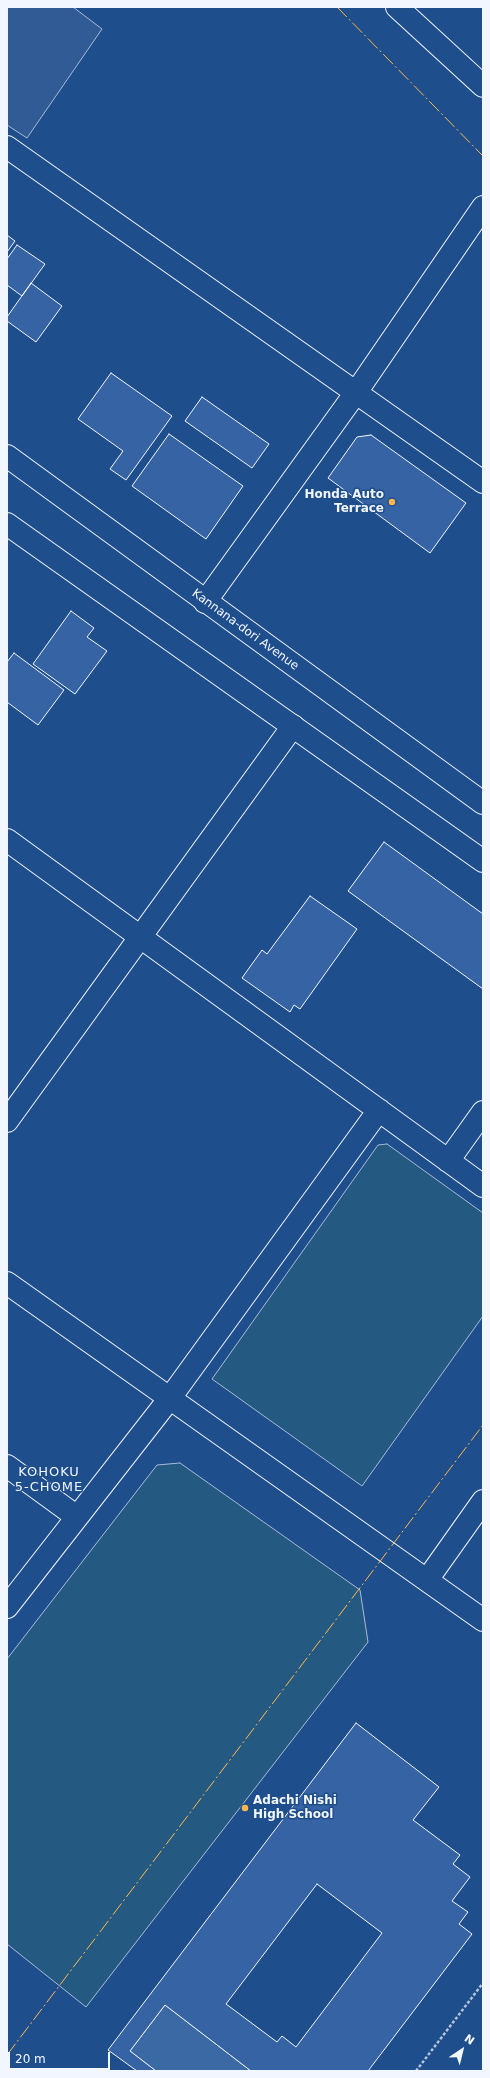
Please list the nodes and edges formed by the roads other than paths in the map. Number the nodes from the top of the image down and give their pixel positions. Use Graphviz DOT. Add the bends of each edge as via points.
graph roads {
  1 [pos="397,7"];
  2 [pos="483,86"];
  3 [pos="7,147"];
  4 [pos="483,207"];
  5 [pos="357,392"];
  6 [pos="7,456"];
  7 [pos="483,482"];
  8 [pos="7,524"];
  9 [pos="205,602"];
  10 [pos="293,726"];
  11 [pos="483,803"];
  12 [pos="7,840"];
  13 [pos="483,861"];
  14 [pos="140,937"];
  15 [pos="379,1110"];
  16 [pos="483,1112"];
  17 [pos="7,1121"];
  18 [pos="448,1161"];
  19 [pos="483,1186"];
  20 [pos="7,1283"];
  21 [pos="170,1398"];
  22 [pos="7,1466"];
  23 [pos="483,1501"];
  24 [pos="77,1517"];
  25 [pos="427,1580"];
  26 [pos="7,1607"];
  27 [pos="483,1620"];
  1 -- 2 [label="street"];
  3 -- 5 [label="street"];
  4 -- 5 [label="street"];
  5 -- 7 [label="street"];
  5 -- 9 [label="street"];
  6 -- 9 [label="street, Kannana-dori Avenue"];
  8 -- 10 [label="street"];
  9 -- 11 [label="street, Kannana-dori Avenue"];
  10 -- 13 [label="street"];
  10 -- 14 [label="street"];
  12 -- 14 [label="street"];
  14 -- 15 [label="street"];
  14 -- 17 [label="street"];
  15 -- 18 [label="street"];
  15 -- 21 [label="street"];
  16 -- 18 [label="street"];
  18 -- 19 [label="street"];
  20 -- 21 [label="street"];
  21 -- 24 [label="street"];
  21 -- 25 [label="street"];
  22 -- 24 [label="street"];
  23 -- 25 [label="street"];
  24 -- 26 [label="street"];
  25 -- 27 [label="street"];
}
